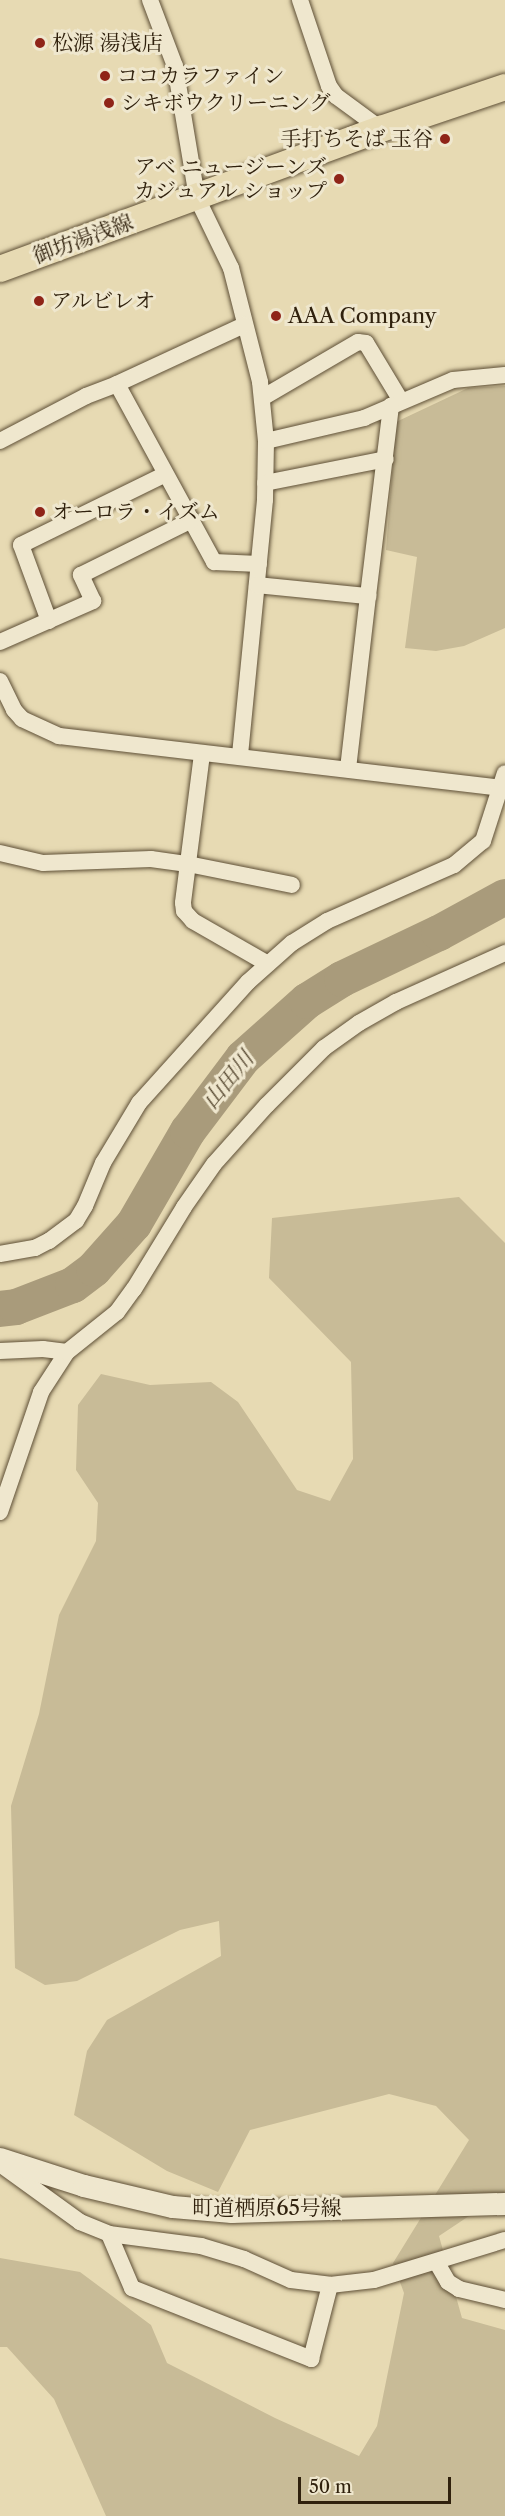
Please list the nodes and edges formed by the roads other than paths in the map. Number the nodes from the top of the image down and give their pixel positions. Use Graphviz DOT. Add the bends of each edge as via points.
graph roads {
  1 [pos="150,0"];
  2 [pos="300,0"];
  3 [pos="505,87"];
  4 [pos="381,129"];
  5 [pos="197,198"];
  6 [pos="0,269"];
  7 [pos="244,325"];
  8 [pos="505,375"];
  9 [pos="117,384"];
  10 [pos="262,398"];
  11 [pos="396,403"];
  12 [pos="0,441"];
  13 [pos="266,441"];
  14 [pos="386,459"];
  15 [pos="165,474"];
  16 [pos="265,483"];
  17 [pos="192,520"];
  18 [pos="259,564"];
  19 [pos="257,585"];
  20 [pos="368,596"];
  21 [pos="49,621"];
  22 [pos="0,642"];
  23 [pos="0,681"];
  24 [pos="7,713"];
  25 [pos="202,754"];
  26 [pos="240,757"];
  27 [pos="348,768"];
  28 [pos="504,783"];
  29 [pos="0,853"];
  30 [pos="188,864"];
  31 [pos="292,885"];
  32 [pos="505,953"];
  33 [pos="268,964"];
  34 [pos="0,1254"];
  35 [pos="0,1350"];
  36 [pos="67,1352"];
  37 [pos="0,1512"];
  38 [pos="0,2159"];
  39 [pos="0,2164"];
  40 [pos="505,2204"];
  41 [pos="109,2234"];
  42 [pos="505,2240"];
  43 [pos="437,2263"];
  44 [pos="330,2285"];
  45 [pos="505,2300"];
  1 -- 5 [label="street" via="176,66"];
  2 -- 4 [label="street" via="329,86 336,96"];
  3 -- 4 [label="main road, 御坊湯浅線"];
  4 -- 5 [label="main road, 御坊湯浅線"];
  5 -- 6 [label="main road, 御坊湯浅線"];
  5 -- 7 [label="street" via="231,268"];
  7 -- 9 [label="street"];
  7 -- 10 [label="street"];
  8 -- 11 [label="street" via="453,380"];
  9 -- 12 [label="street"];
  9 -- 15 [label="street"];
  10 -- 11 [label="street" via="357,342 366,343"];
  10 -- 13 [label="street"];
  11 -- 13 [label="street" via="364,418"];
  11 -- 14 [label="street"];
  13 -- 16 [label="street"];
  14 -- 16 [label="street"];
  14 -- 20 [label="street"];
  15 -- 17 [label="street"];
  15 -- 21 [label="street" via="21,545"];
  16 -- 18 [label="street"];
  17 -- 18 [label="street" via="214,562"];
  17 -- 21 [label="street" via="81,575 93,601"];
  18 -- 19 [label="street"];
  19 -- 20 [label="street"];
  19 -- 26 [label="street"];
  20 -- 27 [label="street"];
  21 -- 22 [label="street"];
  23 -- 24 [label="street"];
  24 -- 25 [label="street" via="59,736"];
  25 -- 26 [label="street"];
  25 -- 30 [label="street"];
  26 -- 27 [label="street"];
  27 -- 28 [label="street"];
  28 -- 33 [label="street" via="483,841 454,865 327,921"];
  29 -- 30 [label="street" via="43,863 151,859"];
  30 -- 31 [label="street"];
  30 -- 33 [label="street" via="183,903 187,917"];
  32 -- 36 [label="street" via="396,1002 324,1048 214,1164 117,1312"];
  33 -- 34 [label="street" via="139,1103 103,1163 76,1221 35,1248"];
  35 -- 36 [label="street"];
  36 -- 37 [label="street" via="41,1392"];
  38 -- 40 [label="street, 町道栖原65号線" via="84,2186 173,2207 232,2212"];
  39 -- 41 [label="street" via="80,2222"];
  41 -- 44 [label="street" via="201,2246 244,2259 291,2280"];
  41 -- 44 [label="street" via="132,2288 311,2359"];
  42 -- 43 [label="street"];
  43 -- 44 [label="street" via="375,2280"];
  43 -- 45 [label="street" via="448,2282 459,2289"];
}
